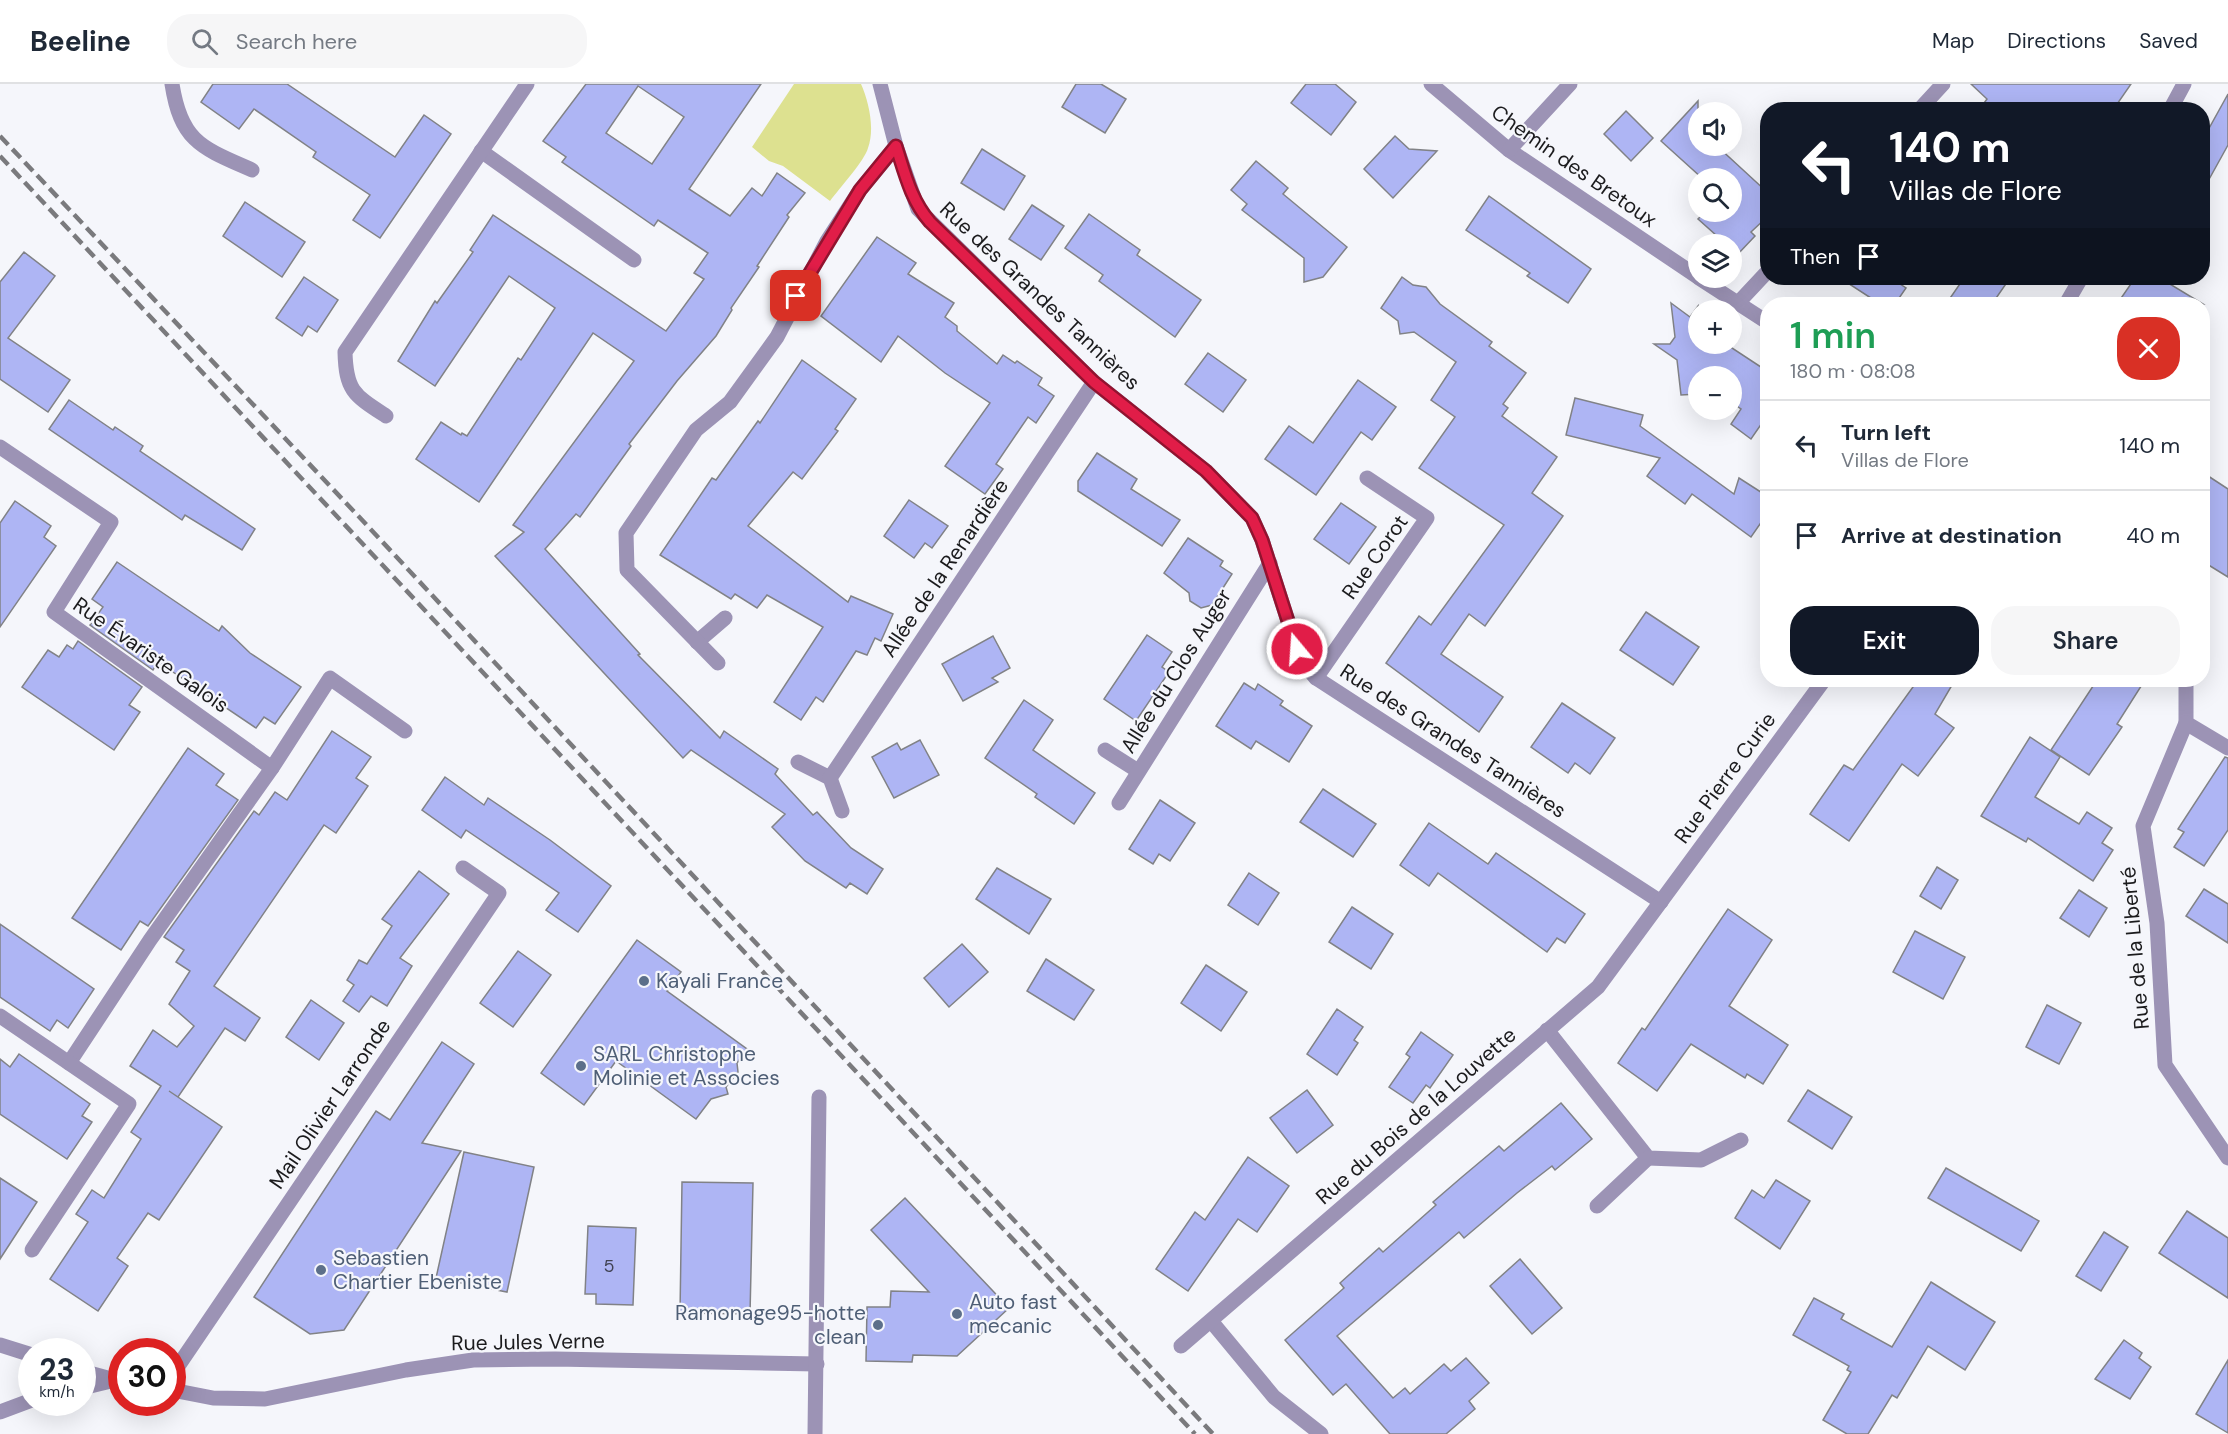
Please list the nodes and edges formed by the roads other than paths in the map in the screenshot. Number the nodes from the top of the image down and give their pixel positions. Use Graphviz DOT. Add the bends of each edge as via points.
graph roads {
  1 [pos="172,84"];
  2 [pos="527,84"];
  3 [pos="880,84"];
  4 [pos="1431,84"];
  5 [pos="1570,84"];
  6 [pos="1943,84"];
  7 [pos="2184,84"];
  8 [pos="1926,102"];
  9 [pos="2174,102"];
  10 [pos="896,146"];
  11 [pos="1509,150"];
  12 [pos="481,151"];
  13 [pos="252,170"];
  14 [pos="634,260"];
  15 [pos="1688,270"];
  16 [pos="1760,279"];
  17 [pos="1716,288"];
  18 [pos="1734,300"];
  19 [pos="1741,300"];
  20 [pos="1742,306"];
  21 [pos="1760,317"];
  22 [pos="1094,382"];
  23 [pos="386,416"];
  24 [pos="0,447"];
  25 [pos="1367,478"];
  26 [pos="1270,563"];
  27 [pos="725,618"];
  28 [pos="697,642"];
  29 [pos="718,663"];
  30 [pos="1316,678"];
  31 [pos="1819,687"];
  32 [pos="2186,687"];
  33 [pos="2186,723"];
  34 [pos="405,731"];
  35 [pos="2228,748"];
  36 [pos="1105,750"];
  37 [pos="798,762"];
  38 [pos="272,768"];
  39 [pos="1138,771"];
  40 [pos="830,778"];
  41 [pos="1119,802"];
  42 [pos="842,811"];
  43 [pos="463,868"];
  44 [pos="1661,902"];
  45 [pos="0,1016"];
  46 [pos="1547,1030"];
  47 [pos="69,1063"];
  48 [pos="819,1097"];
  49 [pos="1741,1140"];
  50 [pos="1648,1158"];
  51 [pos="2228,1158"];
  52 [pos="1597,1206"];
  53 [pos="32,1250"];
  54 [pos="1211,1321"];
  55 [pos="1181,1346"];
  56 [pos="2,1348"];
  57 [pos="18,1352"];
  58 [pos="186,1354"];
  59 [pos="817,1364"];
  60 [pos="186,1393"];
  61 [pos="18,1405"];
  62 [pos="0,1412"];
  63 [pos="815,1434"];
  64 [pos="1321,1434"];
  1 -- 13 [label="street" via="176,110 189,136"];
  2 -- 12 [label="street"];
  3 -- 10 [label="street, Rue des Grandes Tannières"];
  4 -- 11 [label="street, Chemin des Bretoux"];
  5 -- 11 [label="street"];
  6 -- 8 [label="street"];
  7 -- 9 [label="street"];
  10 -- 22 [label="street, Rue des Grandes Tannières" via="918,209"];
  10 -- 28 [label="street" via="860,190 827,242 777,337 730,402 696,430 626,533 627,570"];
  11 -- 15 [label="street, Chemin des Bretoux"];
  12 -- 14 [label="street"];
  12 -- 23 [label="street" via="345,352 346,377 359,398"];
  16 -- 19 [label="street"];
  17 -- 18 [label="street, Chemin des Bretoux"];
  20 -- 21 [label="street, Chemin des Bretoux"];
  22 -- 26 [label="street, Rue des Grandes Tannières" via="1206,471 1238,502 1252,518"];
  22 -- 40 [label="street, Allée de la Renardière"];
  24 -- 38 [label="street, Rue Évariste Galois" via="111,522 54,612"];
  25 -- 30 [label="street, Rue Corot" via="1427,518"];
  26 -- 30 [label="street, Rue des Grandes Tannières" via="1297,649"];
  26 -- 39 [label="street, Allée du Clos Auger"];
  27 -- 28 [label="street"];
  28 -- 29 [label="street"];
  30 -- 44 [label="street, Rue des Grandes Tannières"];
  31 -- 44 [label="street, Rue Pierre Curie"];
  32 -- 33 [label="street"];
  33 -- 35 [label="street"];
  33 -- 51 [label="street, Rue de la Liberté" via="2143,826 2157,923 2165,1065"];
  34 -- 38 [label="street" via="330,678"];
  36 -- 39 [label="street"];
  37 -- 40 [label="street"];
  38 -- 47 [label="street"];
  39 -- 41 [label="street, Allée du Clos Auger"];
  40 -- 42 [label="street"];
  43 -- 58 [label="street, Mail Olivier Larronde" via="499,893"];
  44 -- 46 [label="street, Rue du Bois de la Louvette" via="1598,987"];
  45 -- 47 [label="street"];
  46 -- 50 [label="street"];
  46 -- 54 [label="street, Rue du Bois de la Louvette"];
  47 -- 53 [label="street" via="129,1104"];
  48 -- 59 [label="street"];
  49 -- 50 [label="street" via="1701,1160"];
  50 -- 52 [label="street"];
  54 -- 55 [label="street, Rue du Bois de la Louvette"];
  54 -- 64 [label="street" via="1274,1397"];
  56 -- 57 [label="street"];
  59 -- 60 [label="street, Rue Jules Verne" via="473,1360 265,1399 213,1398"];
  59 -- 63 [label="street"];
  61 -- 62 [label="street"];
}
